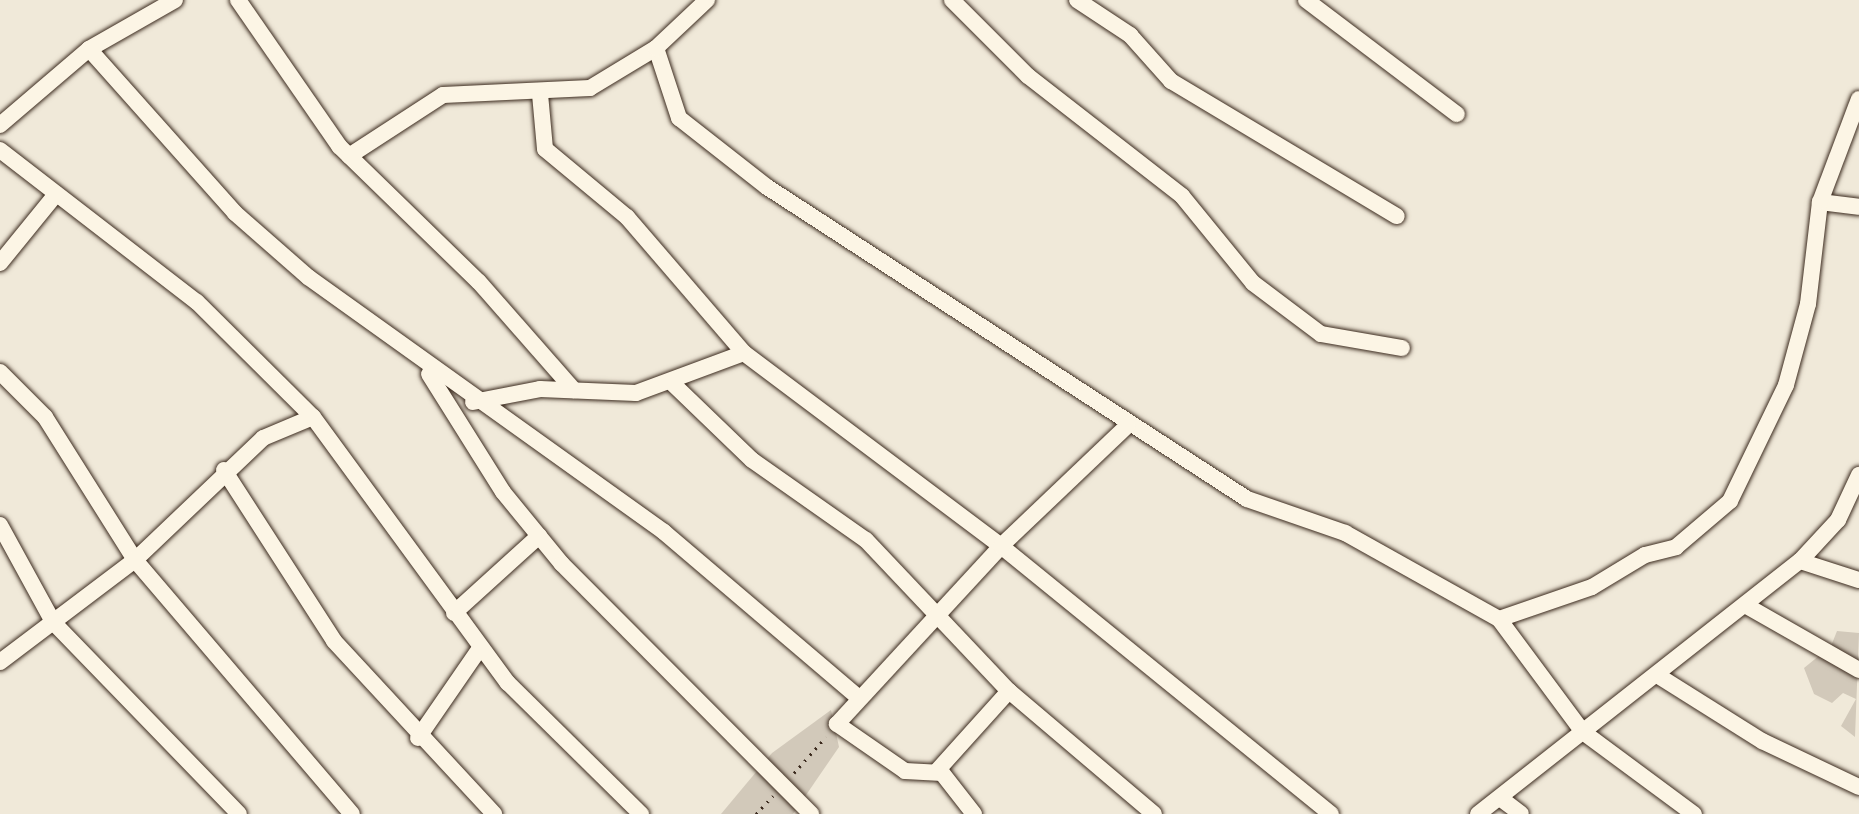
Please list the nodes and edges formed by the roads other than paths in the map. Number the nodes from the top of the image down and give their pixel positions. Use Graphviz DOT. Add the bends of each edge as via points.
graph roads {
  1 [pos="175,0"];
  2 [pos="238,0"];
  3 [pos="707,0"];
  4 [pos="952,0"];
  5 [pos="1077,0"];
  6 [pos="1306,0"];
  7 [pos="656,48"];
  8 [pos="89,49"];
  9 [pos="540,94"];
  10 [pos="1859,99"];
  11 [pos="1457,114"];
  12 [pos="0,125"];
  13 [pos="0,150"];
  14 [pos="349,156"];
  15 [pos="56,194"];
  16 [pos="1820,202"];
  17 [pos="1859,207"];
  18 [pos="1397,216"];
  19 [pos="0,263"];
  20 [pos="1402,348"];
  21 [pos="744,353"];
  22 [pos="425,367"];
  23 [pos="0,372"];
  24 [pos="671,382"];
  25 [pos="574,390"];
  26 [pos="473,402"];
  27 [pos="313,417"];
  28 [pos="1127,426"];
  29 [pos="224,470"];
  30 [pos="1859,475"];
  31 [pos="0,525"];
  32 [pos="539,536"];
  33 [pos="1001,546"];
  34 [pos="135,560"];
  35 [pos="1800,561"];
  36 [pos="1859,580"];
  37 [pos="1745,605"];
  38 [pos="454,613"];
  39 [pos="938,617"];
  40 [pos="1499,619"];
  41 [pos="53,622"];
  42 [pos="480,648"];
  43 [pos="0,662"];
  44 [pos="1859,670"];
  45 [pos="1657,675"];
  46 [pos="1009,691"];
  47 [pos="859,698"];
  48 [pos="1583,732"];
  49 [pos="418,738"];
  50 [pos="936,772"];
  51 [pos="1859,787"];
  52 [pos="1500,798"];
  53 [pos="239,814"];
  54 [pos="352,814"];
  55 [pos="494,814"];
  56 [pos="641,814"];
  57 [pos="811,814"];
  58 [pos="974,814"];
  59 [pos="1154,814"];
  60 [pos="1331,814"];
  61 [pos="1478,814"];
  62 [pos="1521,814"];
  63 [pos="1694,814"];
  1 -- 8 [label="street"];
  2 -- 14 [label="street"];
  3 -- 7 [label="street"];
  4 -- 20 [label="street" via="1028,76 1182,196 1249,279 1316,332"];
  5 -- 18 [label="street" via="1130,35 1171,81"];
  6 -- 11 [label="street"];
  7 -- 9 [label="street" via="590,88"];
  7 -- 28 [label="street" via="684,124"];
  8 -- 12 [label="street"];
  8 -- 22 [label="street" via="239,217"];
  9 -- 14 [label="street" via="443,95"];
  9 -- 21 [label="street" via="545,149 627,217"];
  10 -- 16 [label="street"];
  13 -- 15 [label="street"];
  14 -- 25 [label="street" via="479,282"];
  15 -- 19 [label="street"];
  15 -- 27 [label="street" via="197,302"];
  16 -- 17 [label="street"];
  16 -- 40 [label="street" via="1808,304 1786,385 1730,501 1676,547 1645,555 1592,587"];
  21 -- 24 [label="street"];
  21 -- 33 [label="street"];
  22 -- 26 [label="street"];
  22 -- 32 [label="street" via="453,420"];
  23 -- 34 [label="street" via="45,417"];
  24 -- 25 [label="street" via="636,393"];
  24 -- 39 [label="street" via="752,460 866,540"];
  25 -- 26 [label="street" via="532,389"];
  26 -- 47 [label="street" via="664,532"];
  27 -- 29 [label="street" via="263,438"];
  27 -- 38 [label="street" via="384,504"];
  28 -- 33 [label="street"];
  28 -- 40 [label="street" via="1247,499 1345,533"];
  29 -- 34 [label="street"];
  29 -- 49 [label="street" via="334,641"];
  30 -- 35 [label="street" via="1838,520"];
  31 -- 41 [label="street"];
  32 -- 38 [label="street"];
  32 -- 57 [label="street" via="618,626"];
  33 -- 39 [label="street"];
  33 -- 60 [label="street"];
  34 -- 41 [label="street"];
  34 -- 54 [label="street"];
  35 -- 36 [label="street"];
  35 -- 37 [label="street"];
  37 -- 44 [label="street"];
  37 -- 45 [label="street"];
  38 -- 42 [label="street"];
  39 -- 46 [label="street"];
  39 -- 47 [label="street"];
  40 -- 48 [label="street"];
  41 -- 43 [label="street"];
  41 -- 53 [label="street"];
  42 -- 49 [label="street"];
  42 -- 56 [label="street"];
  45 -- 48 [label="street"];
  45 -- 51 [label="street" via="1762,741"];
  46 -- 50 [label="street"];
  46 -- 59 [label="street"];
  47 -- 50 [label="street" via="837,724 905,771"];
  48 -- 52 [label="street"];
  48 -- 63 [label="street"];
  49 -- 55 [label="street"];
  50 -- 58 [label="street"];
  52 -- 61 [label="street"];
  52 -- 62 [label="street"];
}
